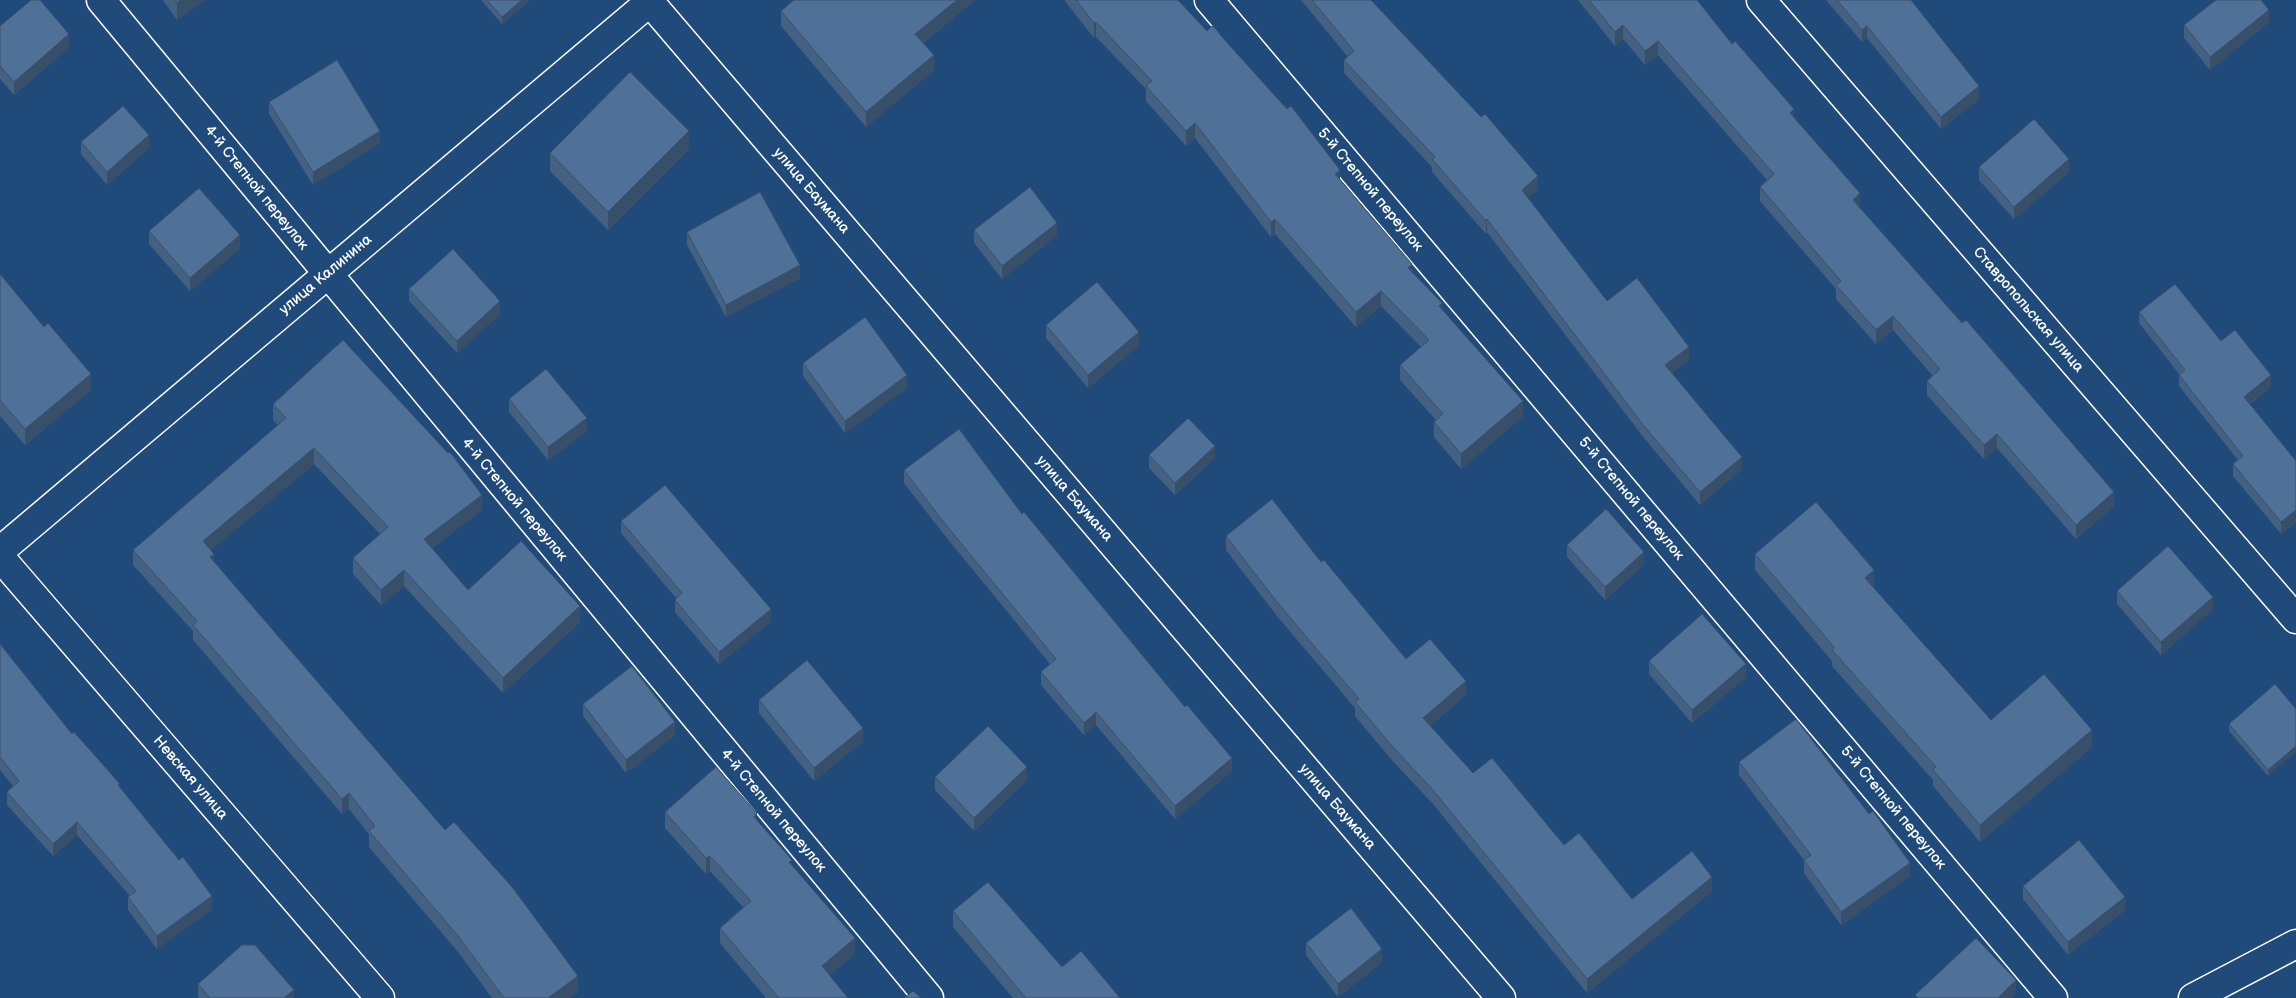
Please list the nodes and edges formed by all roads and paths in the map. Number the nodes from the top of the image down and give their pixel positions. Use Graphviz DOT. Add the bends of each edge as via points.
graph roads {
  1 [pos="102,0"];
  2 [pos="1209,0"];
  3 [pos="1761,0"];
  4 [pos="650,1"];
  5 [pos="327,274"];
  6 [pos="0,551"];
  7 [pos="0,557"];
  8 [pos="2296,620"];
  9 [pos="2296,944"];
  10 [pos="380,998"];
  11 [pos="929,998"];
  12 [pos="1501,998"];
  13 [pos="2053,998"];
  14 [pos="2193,998"];
  1 -- 5 [label="street, 4-й Степной переулок"];
  2 -- 13 [label="street, 5-й Степной переулок"];
  3 -- 8 [label="street, Ставропольская улица"];
  4 -- 5 [label="street, улица Калинина"];
  4 -- 12 [label="street, улица Баумана"];
  5 -- 6 [label="street, улица Калинина"];
  5 -- 11 [label="street, 4-й Степной переулок"];
  7 -- 10 [label="street, Невская улица"];
  9 -- 14 [label="street"];
}
